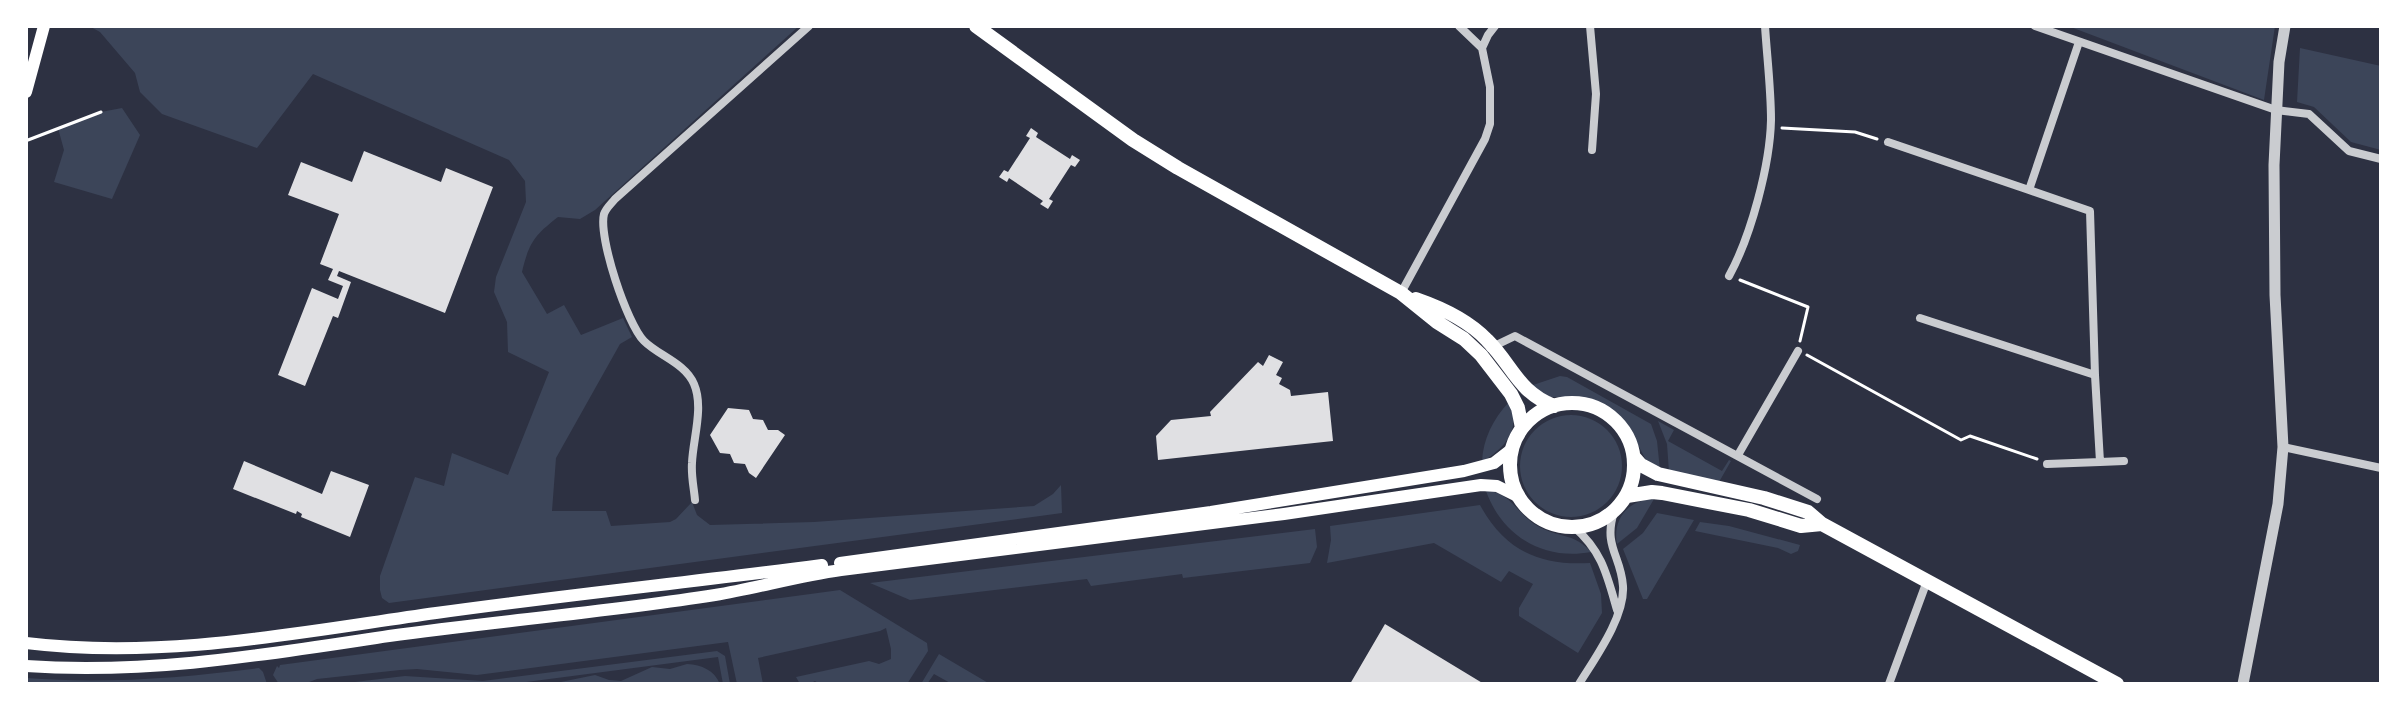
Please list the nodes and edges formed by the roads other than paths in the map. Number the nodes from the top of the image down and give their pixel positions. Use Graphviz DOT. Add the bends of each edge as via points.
graph roads {
  1 [pos="44,26"];
  2 [pos="809,26"];
  3 [pos="976,26"];
  4 [pos="1459,26"];
  5 [pos="1495,26"];
  6 [pos="1590,26"];
  7 [pos="1765,26"];
  8 [pos="2035,26"];
  9 [pos="2285,26"];
  10 [pos="2079,42"];
  11 [pos="1482,48"];
  12 [pos="26,92"];
  13 [pos="2276,110"];
  14 [pos="1888,142"];
  15 [pos="1592,150"];
  16 [pos="2381,159"];
  17 [pos="2029,190"];
  18 [pos="1729,276"];
  19 [pos="1401,293"];
  20 [pos="1920,318"];
  21 [pos="1487,351"];
  22 [pos="1798,351"];
  23 [pos="2095,375"];
  24 [pos="1554,406"];
  25 [pos="1522,428"];
  26 [pos="2283,447"];
  27 [pos="1512,449"];
  28 [pos="1738,455"];
  29 [pos="1634,457"];
  30 [pos="2124,461"];
  31 [pos="2100,462"];
  32 [pos="2047,464"];
  33 [pos="2381,468"];
  34 [pos="1517,496"];
  35 [pos="1627,496"];
  36 [pos="1817,499"];
  37 [pos="695,500"];
  38 [pos="1614,512"];
  39 [pos="1822,524"];
  40 [pos="1574,527"];
  41 [pos="1927,581"];
  42 [pos="1618,611"];
  43 [pos="26,643"];
  44 [pos="26,666"];
  45 [pos="1579,684"];
  46 [pos="1889,684"];
  47 [pos="2117,684"];
  48 [pos="2243,684"];
  1 -- 12 [label="main road"];
  2 -- 37 [label="street" via="605,211 606,247 634,326 695,386"];
  3 -- 19 [label="main road" via="1133,140"];
  4 -- 11 [label="street"];
  5 -- 11 [label="street"];
  6 -- 15 [label="street" via="1596,94"];
  7 -- 18 [label="street" via="1770,127 1764,176"];
  8 -- 10 [label="street"];
  9 -- 13 [label="street"];
  10 -- 13 [label="street"];
  10 -- 17 [label="street"];
  11 -- 19 [label="street" via="1490,124"];
  13 -- 16 [label="street" via="2309,114 2349,151"];
  13 -- 26 [label="street" via="2275,295"];
  14 -- 17 [label="street"];
  17 -- 23 [label="street" via="2090,211"];
  19 -- 21 [label="main road"];
  20 -- 23 [label="street"];
  21 -- 24 [label="main road" via="1529,392"];
  21 -- 25 [label="main road" via="1515,401"];
  21 -- 28 [label="street" via="1515,336"];
  22 -- 28 [label="street"];
  23 -- 31 [label="street"];
  24 -- 25 [label="main road"];
  24 -- 29 [label="main road" via="1581,404 1601,411 1623,432"];
  25 -- 27 [label="main road"];
  26 -- 33 [label="street"];
  26 -- 48 [label="street" via="2278,504"];
  27 -- 34 [label="main road"];
  27 -- 43 [label="main road" via="1488,466 1233,509 266,639 144,649"];
  28 -- 36 [label="street"];
  29 -- 35 [label="main road"];
  29 -- 39 [label="main road" via="1658,474 1764,498 1808,512"];
  30 -- 31 [label="street"];
  31 -- 32 [label="street"];
  34 -- 40 [label="main road" via="1543,520"];
  34 -- 44 [label="main road" via="1497,486 1471,486 819,573 717,594 250,657 117,668"];
  35 -- 38 [label="main road"];
  35 -- 39 [label="main road" via="1662,493 1801,526"];
  38 -- 40 [label="main road"];
  38 -- 42 [label="street" via="1609,535 1623,584"];
  39 -- 41 [label="main road"];
  40 -- 42 [label="street" via="1596,549"];
  41 -- 46 [label="street"];
  41 -- 47 [label="main road"];
  42 -- 45 [label="street"];
}
